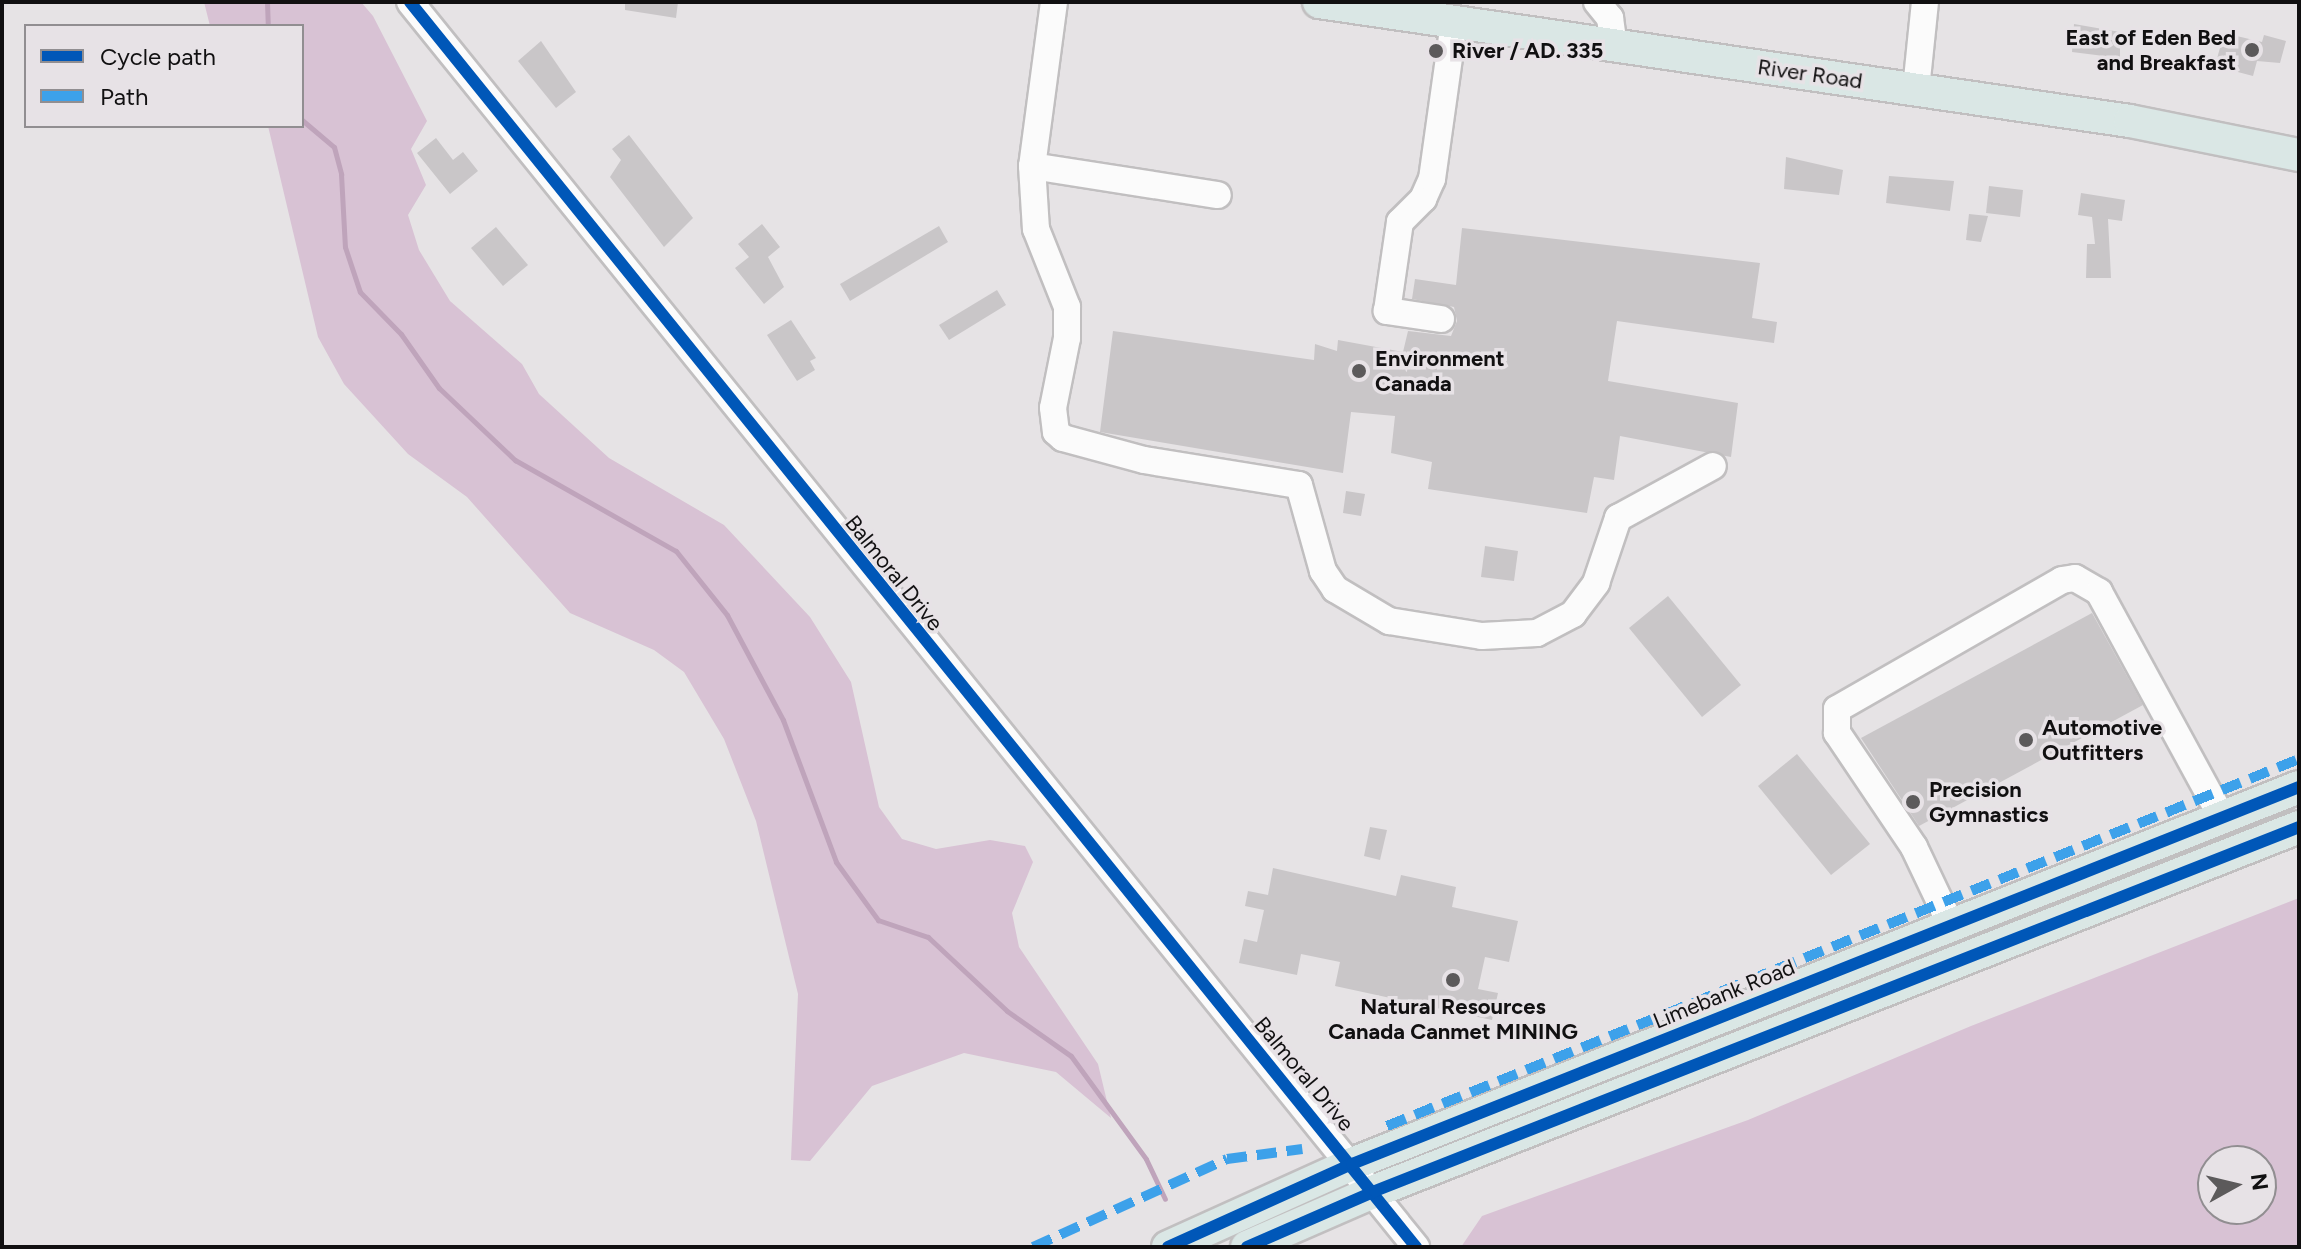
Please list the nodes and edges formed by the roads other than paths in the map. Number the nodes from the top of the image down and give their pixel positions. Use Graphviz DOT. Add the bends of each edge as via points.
graph roads {
  1 [pos="410,2"];
  2 [pos="1054,2"];
  3 [pos="1319,2"];
  4 [pos="1597,2"];
  5 [pos="1925,2"];
  6 [pos="1454,23"];
  7 [pos="1614,46"];
  8 [pos="1916,89"];
  9 [pos="2299,155"];
  10 [pos="1032,166"];
  11 [pos="1218,195"];
  12 [pos="1441,319"];
  13 [pos="1713,466"];
  14 [pos="2299,787"];
  15 [pos="2222,818"];
  16 [pos="2299,827"];
  17 [pos="1951,925"];
  18 [pos="1352,1164"];
  19 [pos="1375,1191"];
  20 [pos="1168,1247"];
  21 [pos="1247,1247"];
  22 [pos="1416,1247"];
  1 -- 18 [label="street, Balmoral Drive"];
  2 -- 10 [label="street"];
  3 -- 6 [label="main road, River Road"];
  4 -- 7 [label="street" via="1610,18"];
  5 -- 8 [label="street"];
  6 -- 7 [label="main road, River Road"];
  6 -- 12 [label="street" via="1432,179 1423,199 1400,222 1387,311"];
  7 -- 8 [label="main road, River Road"];
  8 -- 9 [label="main road, River Road" via="2130,121"];
  10 -- 11 [label="street"];
  10 -- 13 [label="street" via="1036,229 1067,307 1067,338 1053,408 1056,432 1079,444 1144,460 1299,485 1323,571 1358,607 1389,621 1482,636 1549,629 1584,604 1618,518"];
  14 -- 15 [label="main road, Limebank Road"];
  15 -- 17 [label="main road, Limebank Road"];
  15 -- 17 [label="street" via="2099,592 2075,578 2062,580 1837,709 1837,733 1914,847"];
  16 -- 19 [label="main road"];
  17 -- 18 [label="main road, Limebank Road"];
  18 -- 19 [label="street, Balmoral Drive"];
  18 -- 20 [label="main road, Limebank Road"];
  19 -- 21 [label="main road"];
  19 -- 22 [label="street, Balmoral Drive"];
}
